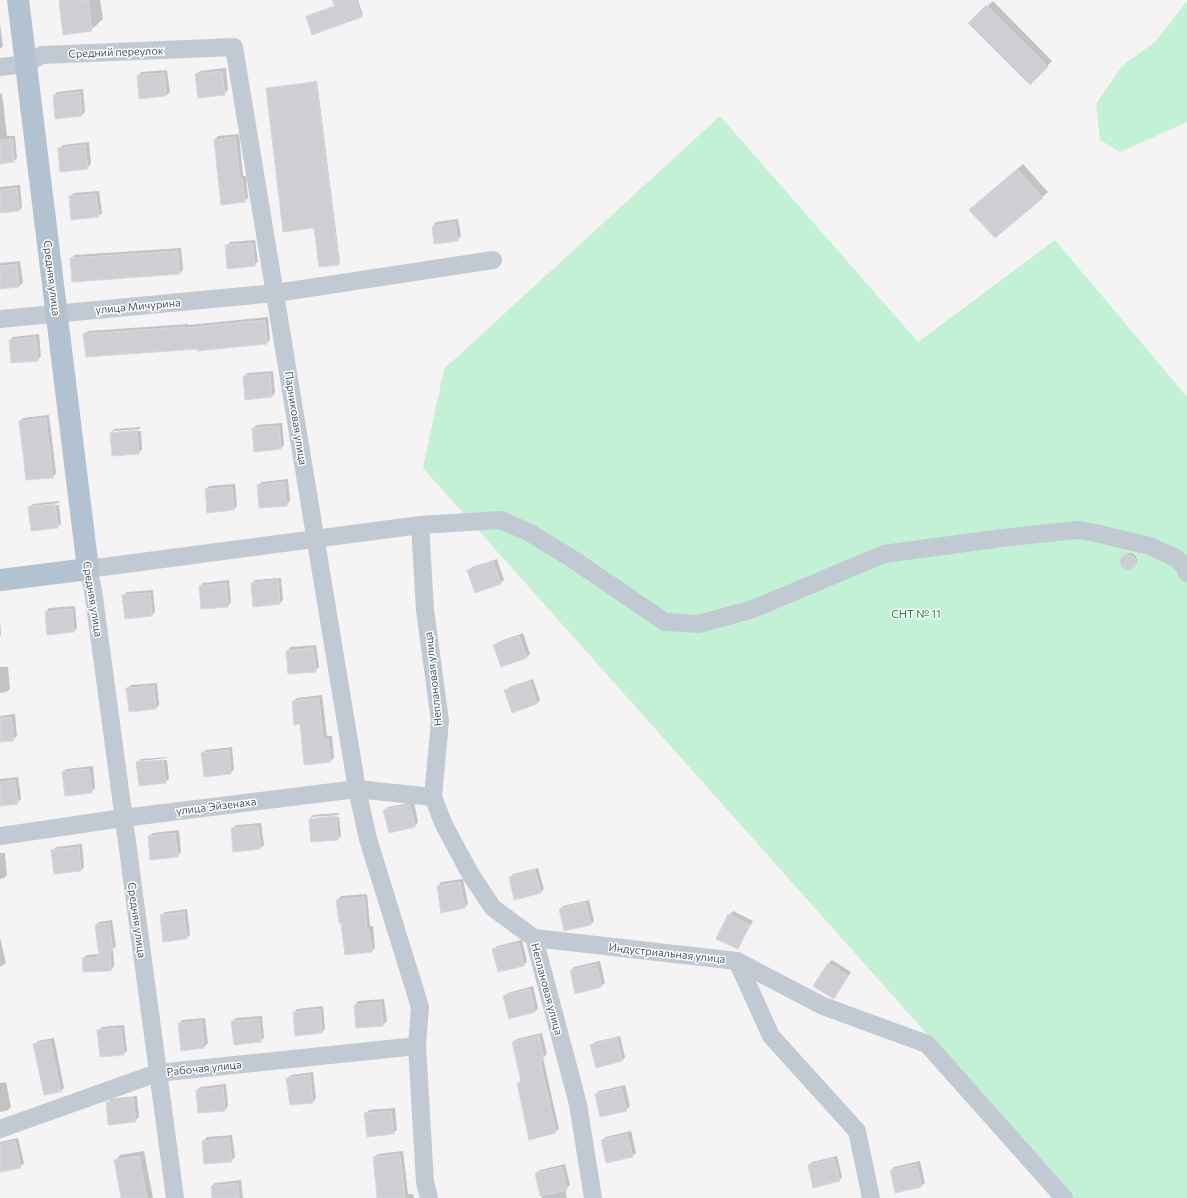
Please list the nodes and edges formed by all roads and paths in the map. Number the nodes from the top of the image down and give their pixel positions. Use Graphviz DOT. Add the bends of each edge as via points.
graph roads {
  1 [pos="18,0"];
  2 [pos="234,47"];
  3 [pos="26,64"];
  4 [pos="0,67"];
  5 [pos="493,260"];
  6 [pos="276,294"];
  7 [pos="57,314"];
  8 [pos="0,319"];
  9 [pos="420,525"];
  10 [pos="315,540"];
  11 [pos="88,569"];
  12 [pos="1187,573"];
  13 [pos="0,580"];
  14 [pos="357,789"];
  15 [pos="433,798"];
  16 [pos="123,818"];
  17 [pos="0,836"];
  18 [pos="534,938"];
  19 [pos="737,961"];
  20 [pos="417,1046"];
  21 [pos="157,1073"];
  22 [pos="0,1129"];
  23 [pos="175,1198"];
  24 [pos="430,1198"];
  25 [pos="593,1198"];
  26 [pos="871,1198"];
  27 [pos="1064,1198"];
  1 -- 3 [label="main road, Средняя улица"];
  2 -- 3 [label="street, Средний переулок" via="42,55"];
  2 -- 6 [label="street, Парниковая улица"];
  3 -- 4 [label="street, Средний переулок"];
  3 -- 7 [label="main road, Средняя улица"];
  5 -- 6 [label="street, улица Мичурина"];
  6 -- 7 [label="street, улица Мичурина"];
  6 -- 10 [label="street, Парниковая улица"];
  7 -- 8 [label="street, улица Мичурина"];
  7 -- 11 [label="main road, Средняя улица"];
  9 -- 10 [label="street"];
  9 -- 12 [label="street" via="501,520 530,533 574,560 665,622 699,624 748,610 884,554 1077,530 1150,546 1176,558"];
  9 -- 15 [label="street, Неплановая улица" via="425,610 440,721"];
  10 -- 11 [label="street"];
  10 -- 14 [label="street, Парниковая улица"];
  11 -- 13 [label="main road"];
  11 -- 16 [label="street, Средняя улица" via="93,590"];
  14 -- 15 [label="street, улица Эйзенаха"];
  14 -- 16 [label="street, улица Эйзенаха"];
  14 -- 20 [label="street, Парниковая улица" via="368,839 420,1007"];
  15 -- 18 [label="street, Неплановая улица" via="470,875 493,908"];
  16 -- 17 [label="street, улица Эйзенаха"];
  16 -- 21 [label="street, Средняя улица"];
  18 -- 19 [label="street, Индустриальная улица"];
  18 -- 25 [label="street, Неплановая улица" via="578,1104"];
  19 -- 26 [label="street, Индустриальная улица" via="771,1036 857,1131"];
  19 -- 27 [label="street" via="823,1006 927,1044"];
  20 -- 21 [label="street, Рабочая улица"];
  20 -- 24 [label="street, Парниковая улица" via="425,1182"];
  21 -- 22 [label="street, Рабочая улица"];
  21 -- 23 [label="street, Средняя улица"];
}
